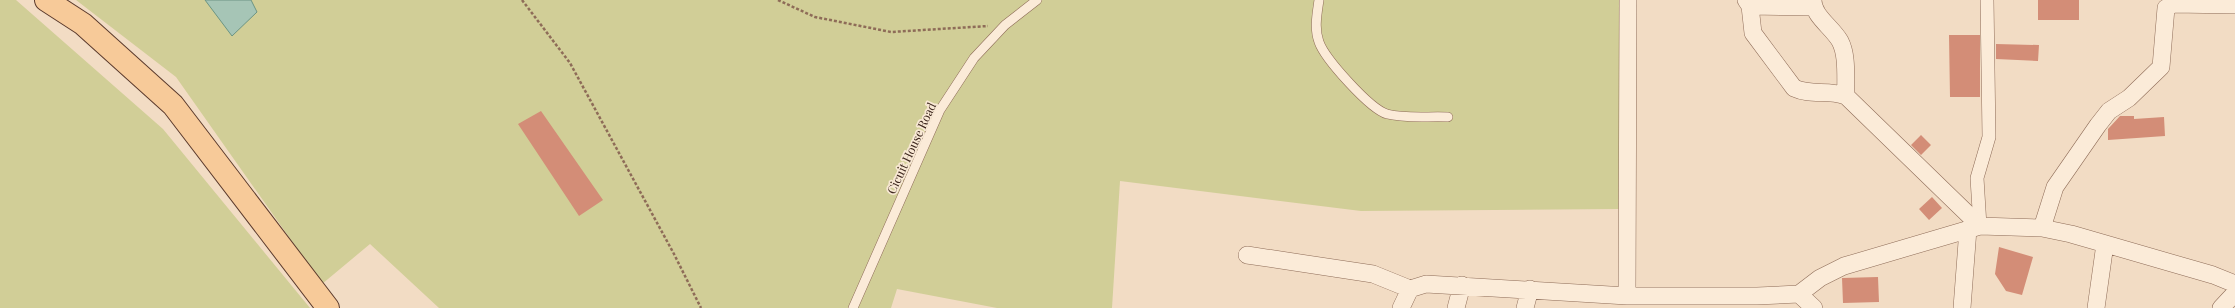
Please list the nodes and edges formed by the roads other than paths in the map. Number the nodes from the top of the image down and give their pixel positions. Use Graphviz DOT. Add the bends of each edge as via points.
graph roads {
  1 [pos="46,0"];
  2 [pos="1037,0"];
  3 [pos="1319,0"];
  4 [pos="1628,0"];
  5 [pos="1988,0"];
  6 [pos="1748,3"];
  7 [pos="1813,3"];
  8 [pos="2235,5"];
  9 [pos="1846,96"];
  10 [pos="1448,117"];
  11 [pos="1974,227"];
  12 [pos="2042,228"];
  13 [pos="2105,244"];
  14 [pos="1247,255"];
  15 [pos="2235,284"];
  16 [pos="1462,285"];
  17 [pos="1410,289"];
  18 [pos="1530,289"];
  19 [pos="2235,293"];
  20 [pos="1799,294"];
  21 [pos="1626,296"];
  22 [pos="1645,302"];
  23 [pos="328,308"];
  24 [pos="853,308"];
  25 [pos="1401,308"];
  26 [pos="1456,308"];
  27 [pos="1525,308"];
  28 [pos="1814,308"];
  29 [pos="1962,308"];
  30 [pos="2096,308"];
  31 [pos="2221,308"];
  1 -- 23 [label="main road" via="83,24 173,105"];
  2 -- 24 [label="lane, Cicuit House Road" via="1005,25 974,58 940,110"];
  3 -- 10 [label="lane" via="1316,21 1319,42 1355,89 1368,101 1387,114"];
  4 -- 21 [label="street"];
  5 -- 11 [label="street" via="1989,137 1977,178"];
  6 -- 7 [label="street"];
  6 -- 9 [label="street" via="1753,34 1794,88 1805,92 1837,92"];
  7 -- 9 [label="street" via="1844,52"];
  8 -- 12 [label="street" via="2173,4 2166,8 2161,67 2129,98 2109,111 2098,125 2055,187"];
  9 -- 11 [label="street"];
  11 -- 12 [label="street"];
  11 -- 20 [label="street" via="1844,266 1820,278"];
  11 -- 29 [label="street"];
  12 -- 13 [label="street"];
  13 -- 15 [label="street" via="2213,275"];
  13 -- 30 [label="street"];
  14 -- 17 [label="street" via="1373,274"];
  16 -- 17 [label="street" via="1426,284"];
  16 -- 18 [label="street"];
  16 -- 26 [label="street"];
  17 -- 25 [label="street"];
  18 -- 21 [label="street"];
  18 -- 27 [label="street"];
  19 -- 31 [label="street"];
  20 -- 22 [label="street"];
  20 -- 28 [label="street"];
  21 -- 22 [label="street"];
}
